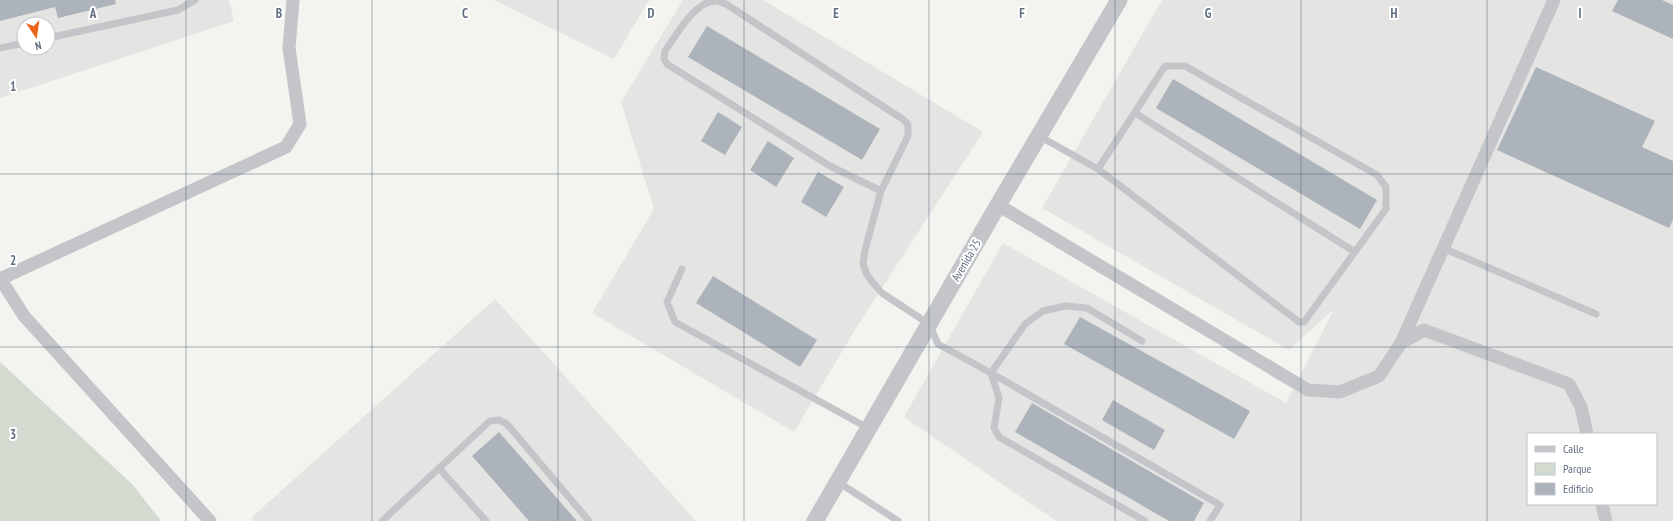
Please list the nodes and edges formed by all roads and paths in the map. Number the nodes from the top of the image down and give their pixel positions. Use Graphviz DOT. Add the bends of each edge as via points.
graph roads {
  1 [pos="195,0"];
  2 [pos="293,0"];
  3 [pos="1119,0"];
  4 [pos="1554,0"];
  5 [pos="56,36"];
  6 [pos="16,45"];
  7 [pos="0,48"];
  8 [pos="1134,113"];
  9 [pos="1038,136"];
  10 [pos="1098,169"];
  11 [pos="881,191"];
  12 [pos="998,205"];
  13 [pos="1443,248"];
  14 [pos="1355,252"];
  15 [pos="682,269"];
  16 [pos="0,279"];
  17 [pos="1596,314"];
  18 [pos="929,324"];
  19 [pos="1142,341"];
  20 [pos="1401,343"];
  21 [pos="992,373"];
  22 [pos="869,428"];
  23 [pos="1587,433"];
  24 [pos="439,468"];
  25 [pos="838,482"];
  26 [pos="1602,505"];
  27 [pos="210,521"];
  28 [pos="382,521"];
  29 [pos="486,521"];
  30 [pos="590,521"];
  31 [pos="815,521"];
  32 [pos="898,521"];
  33 [pos="1145,521"];
  34 [pos="1210,521"];
  35 [pos="1606,521"];
  1 -- 5 [label="lane" via="178,10"];
  2 -- 16 [label="street" via="289,48 300,124 286,147"];
  3 -- 9 [label="street, Avenida 25"];
  4 -- 13 [label="street"];
  6 -- 7 [label="lane"];
  8 -- 10 [label="lane"];
  8 -- 14 [label="lane"];
  8 -- 14 [label="lane" via="1165,66 1185,66 1377,175 1386,187 1386,209"];
  9 -- 10 [label="lane"];
  9 -- 12 [label="street, Avenida 25"];
  10 -- 14 [label="lane" via="1299,322 1304,322"];
  11 -- 11 [label="lane" via="830,166 667,64 664,59 666,52 694,11 716,1 726,4 904,120 908,125 908,136"];
  11 -- 18 [label="lane" via="865,250 863,264 866,273 882,293"];
  12 -- 18 [label="street, Avenida 25"];
  12 -- 20 [label="street" via="1308,390 1340,392 1379,376"];
  13 -- 17 [label="lane"];
  13 -- 20 [label="street"];
  15 -- 22 [label="lane" via="667,302 675,322"];
  16 -- 27 [label="street" via="24,316"];
  18 -- 21 [label="lane" via="938,344"];
  18 -- 22 [label="street, Avenida 25"];
  19 -- 21 [label="lane" via="1087,308 1065,306 1043,311 1025,324"];
  20 -- 23 [label="street" via="1424,330 1569,384 1581,407"];
  21 -- 33 [label="lane" via="999,398 994,428 999,437"];
  21 -- 34 [label="lane" via="1220,505"];
  22 -- 25 [label="street, Avenida 25"];
  24 -- 28 [label="lane"];
  24 -- 29 [label="lane"];
  24 -- 30 [label="lane" via="490,421 499,420 507,424"];
  25 -- 31 [label="street, Avenida 25"];
  25 -- 32 [label="lane"];
  26 -- 35 [label="street"];
}
